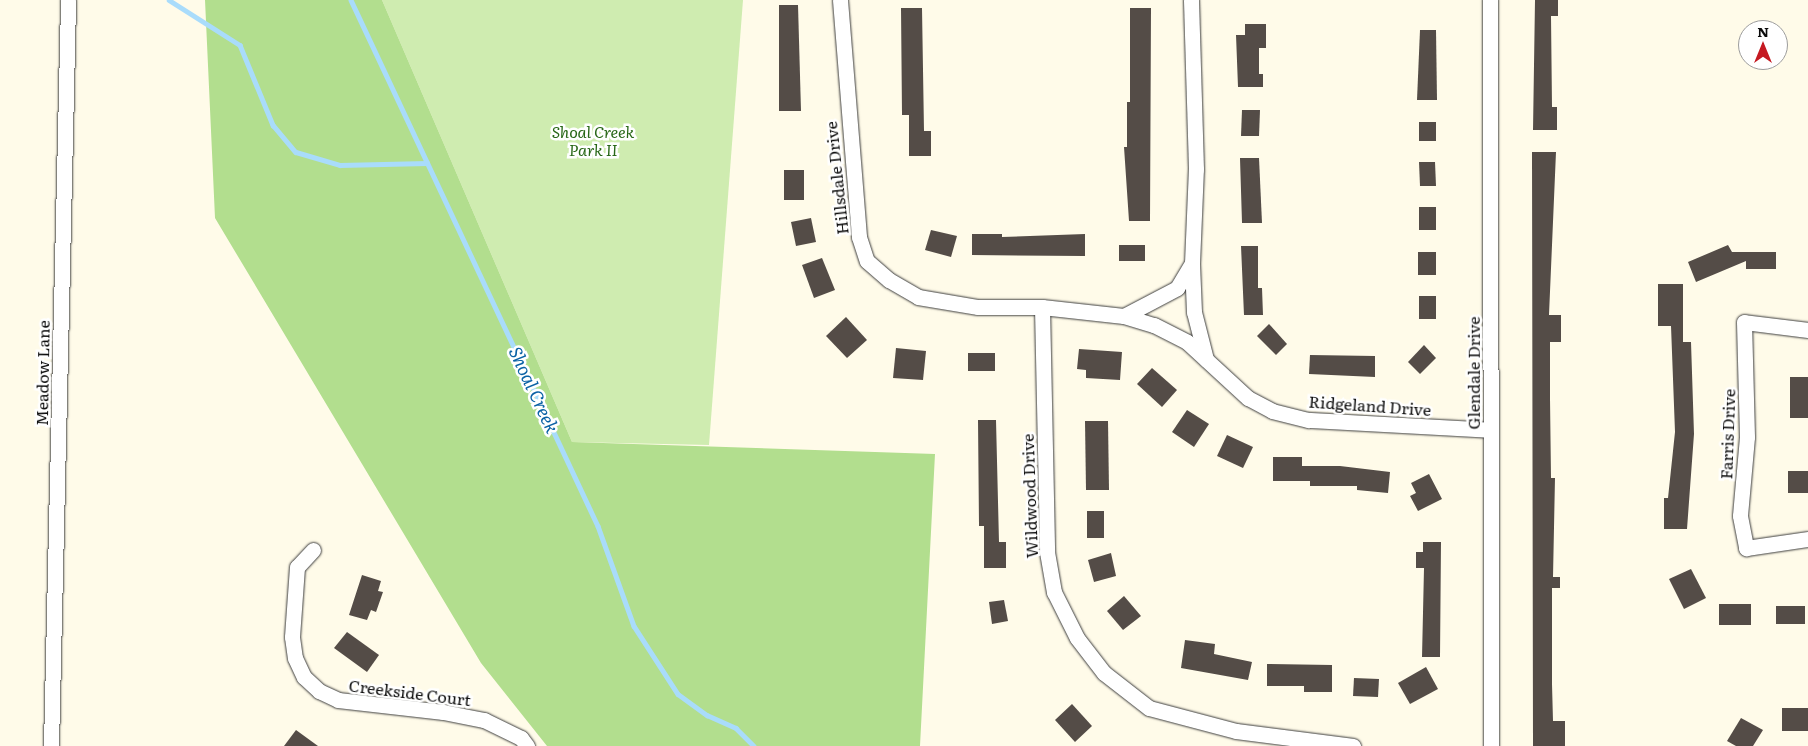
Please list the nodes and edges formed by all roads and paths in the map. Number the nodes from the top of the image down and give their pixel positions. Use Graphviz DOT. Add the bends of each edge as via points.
graph roads {
  1 [pos="68,0"];
  2 [pos="840,0"];
  3 [pos="1191,0"];
  4 [pos="1490,0"];
  5 [pos="1192,263"];
  6 [pos="1042,308"];
  7 [pos="1124,316"];
  8 [pos="1808,330"];
  9 [pos="1206,359"];
  10 [pos="1491,430"];
  11 [pos="1808,539"];
  12 [pos="313,550"];
  13 [pos="1236,739"];
  14 [pos="51,746"];
  15 [pos="528,746"];
  16 [pos="1353,746"];
  17 [pos="1491,746"];
  1 -- 14 [label="street, Meadow Lane"];
  2 -- 6 [label="street, Hillsdale Drive" via="852,178 859,237 868,261 889,280 918,297 978,307"];
  3 -- 5 [label="street" via="1196,168"];
  4 -- 10 [label="street, Glendale Drive"];
  5 -- 7 [label="street" via="1177,288"];
  5 -- 9 [label="street" via="1194,312"];
  6 -- 7 [label="street, Hillsdale Drive"];
  6 -- 13 [label="street, Wildwood Drive" via="1047,552 1054,592 1077,638 1104,673 1149,708"];
  7 -- 9 [label="street, Ridgeland Drive" via="1154,325 1187,342"];
  8 -- 11 [label="street, Farris Drive" via="1744,322 1747,437 1740,516 1746,548"];
  9 -- 10 [label="street, Ridgeland Drive" via="1248,398 1272,411 1309,420"];
  10 -- 17 [label="street, Glendale Drive"];
  12 -- 15 [label="street, Creekside Court" via="297,567 292,637 295,658 304,677 319,691 338,700 484,720 521,738"];
  13 -- 16 [label="street, Wildwood Drive"];
}
